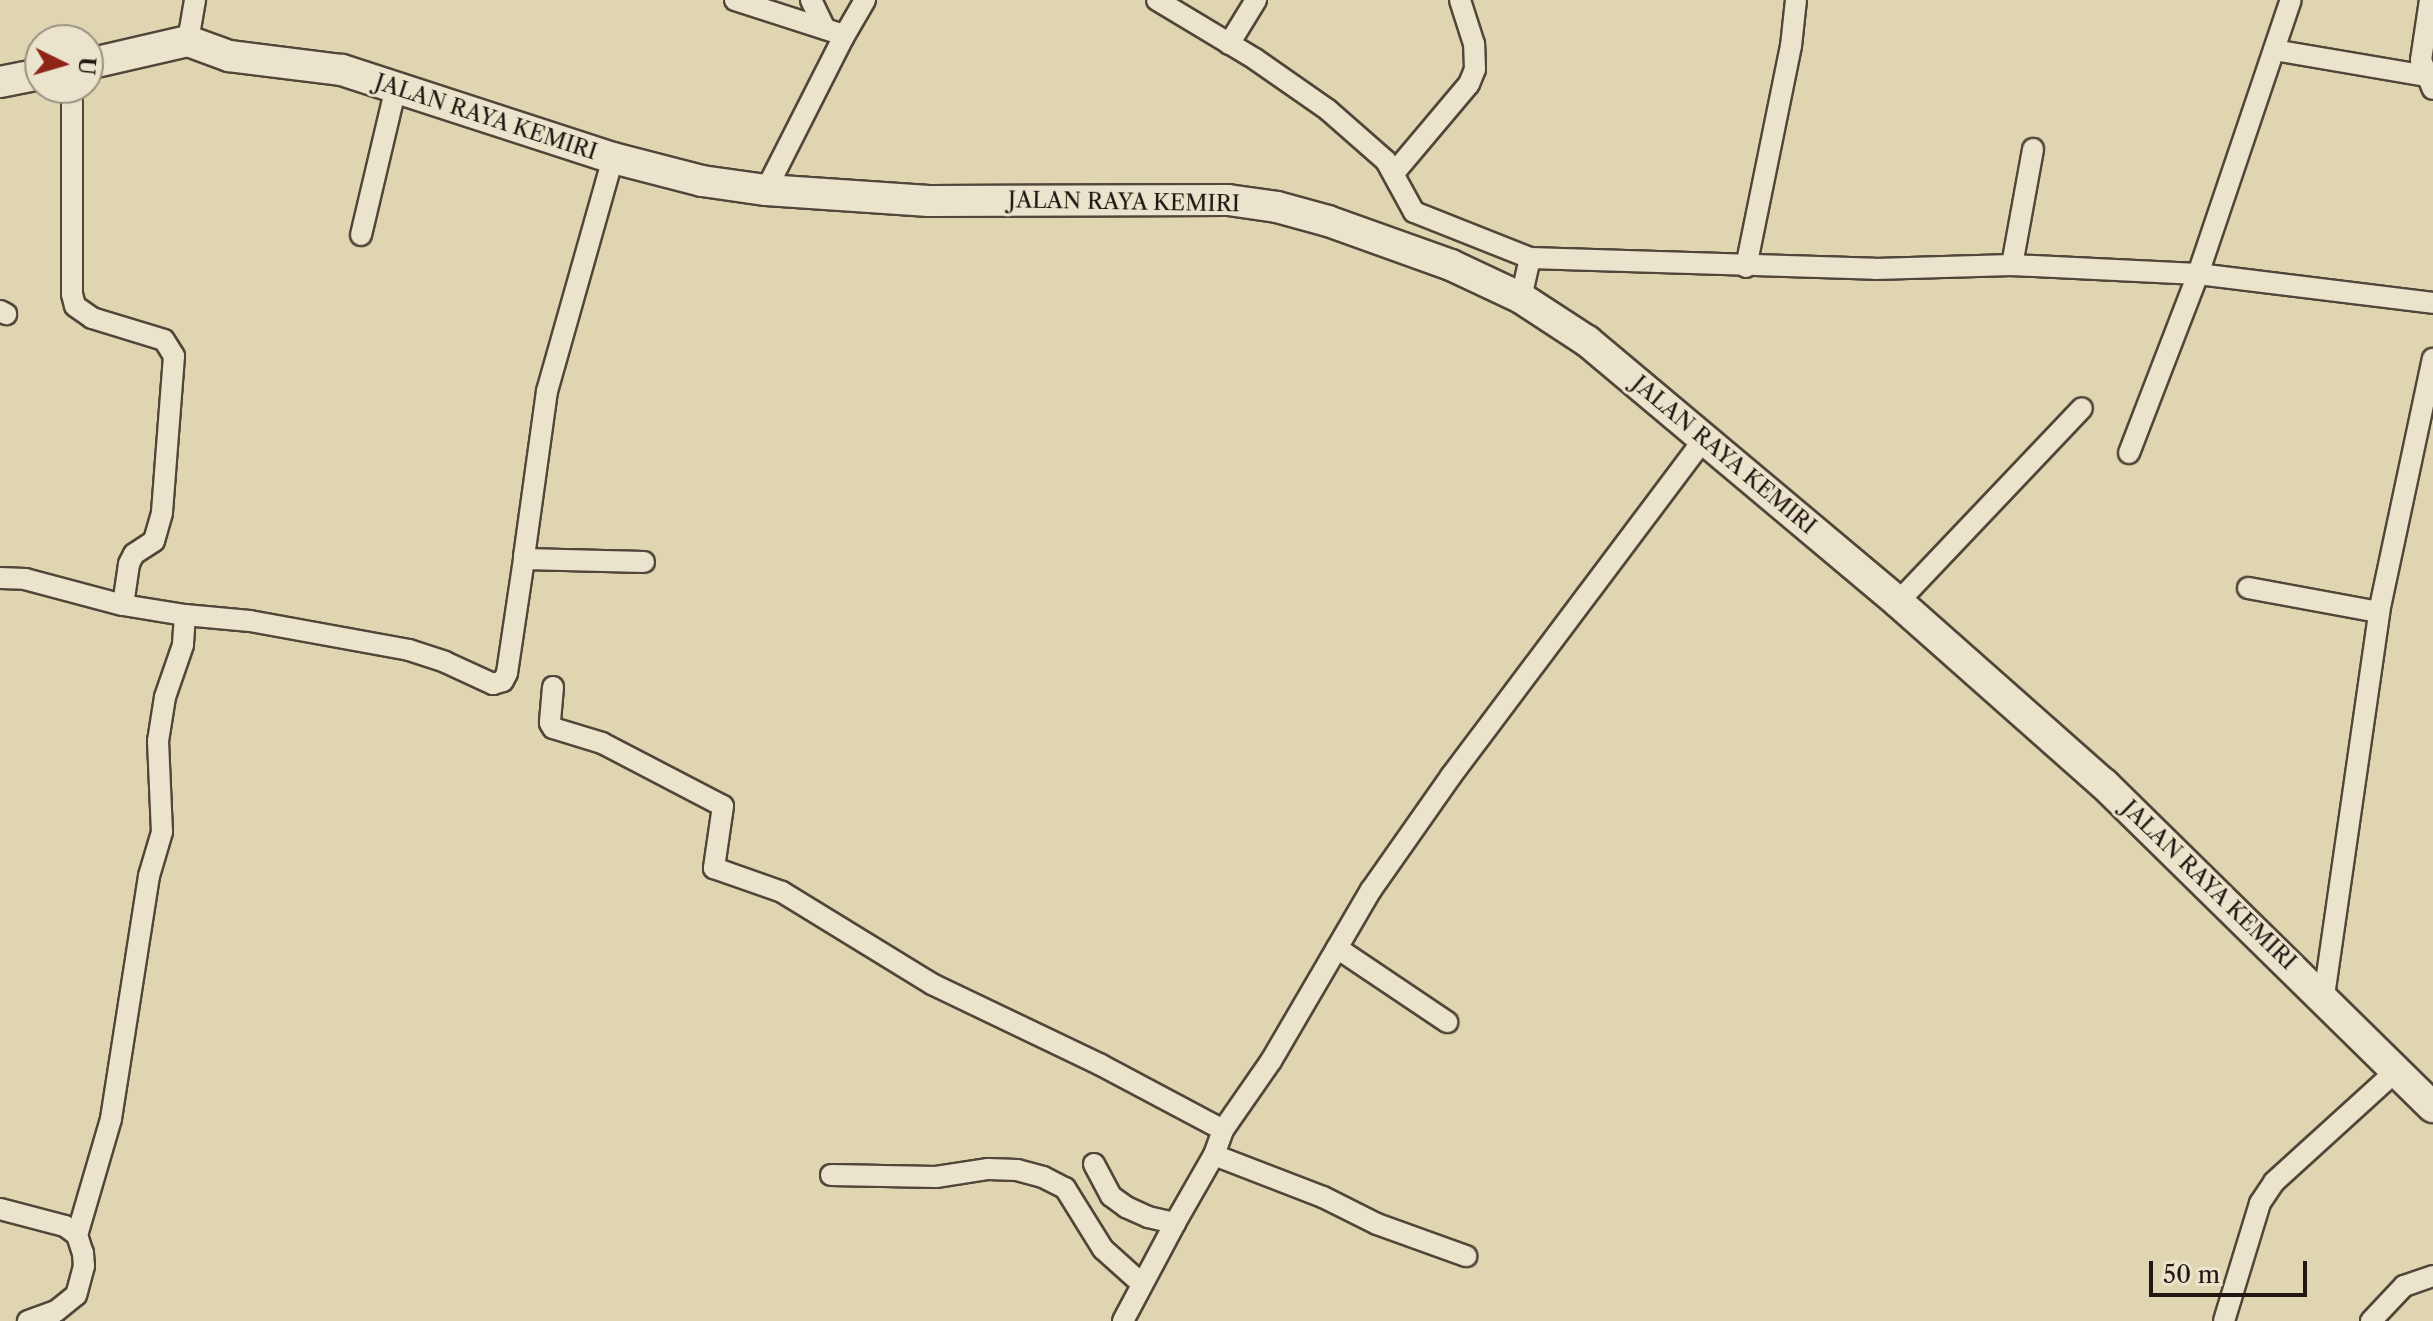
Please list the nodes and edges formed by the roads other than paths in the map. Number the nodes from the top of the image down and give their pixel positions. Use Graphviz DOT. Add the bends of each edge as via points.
graph roads {
  1 [pos="195,0"];
  2 [pos="735,0"];
  3 [pos="811,0"];
  4 [pos="865,0"];
  5 [pos="1157,0"];
  6 [pos="1256,0"];
  7 [pos="1460,0"];
  8 [pos="1796,0"];
  9 [pos="2291,0"];
  10 [pos="2430,0"];
  11 [pos="834,33"];
  12 [pos="188,41"];
  13 [pos="1229,44"];
  14 [pos="2274,50"];
  15 [pos="104,60"];
  16 [pos="24,77"];
  17 [pos="0,82"];
  18 [pos="2429,83"];
  19 [pos="396,87"];
  20 [pos="72,104"];
  21 [pos="2033,149"];
  22 [pos="613,158"];
  23 [pos="1394,173"];
  24 [pos="766,190"];
  25 [pos="361,235"];
  26 [pos="2012,265"];
  27 [pos="1746,267"];
  28 [pos="1527,274"];
  29 [pos="2198,274"];
  30 [pos="2433,303"];
  31 [pos="2433,359"];
  32 [pos="2082,408"];
  33 [pos="1705,438"];
  34 [pos="2129,453"];
  35 [pos="524,559"];
  36 [pos="644,562"];
  37 [pos="0,578"];
  38 [pos="2248,588"];
  39 [pos="1898,602"];
  40 [pos="123,605"];
  41 [pos="2379,612"];
  42 [pos="185,615"];
  43 [pos="553,687"];
  44 [pos="1337,948"];
  45 [pos="2324,996"];
  46 [pos="1447,1022"];
  47 [pos="2397,1070"];
  48 [pos="2433,1107"];
  49 [pos="1223,1130"];
  50 [pos="1214,1155"];
  51 [pos="1094,1164"];
  52 [pos="831,1175"];
  53 [pos="0,1209"];
  54 [pos="1175,1223"];
  55 [pos="77,1235"];
  56 [pos="1466,1256"];
  57 [pos="2433,1276"];
  58 [pos="1142,1284"];
  59 [pos="28,1321"];
  60 [pos="1123,1321"];
  61 [pos="2224,1321"];
  62 [pos="2371,1321"];
  1 -- 12 [label="street"];
  2 -- 11 [label="street"];
  3 -- 11 [label="street"];
  4 -- 11 [label="street"];
  5 -- 13 [label="street"];
  6 -- 13 [label="street"];
  7 -- 23 [label="street" via="1474,44 1475,69 1469,84"];
  8 -- 27 [label="street"];
  9 -- 14 [label="street"];
  10 -- 18 [label="street" via="2421,60"];
  11 -- 24 [label="street"];
  12 -- 15 [label="street"];
  12 -- 19 [label="street, JALAN RAYA KEMIRI" via="229,56 342,70"];
  13 -- 23 [label="street" via="1307,93"];
  14 -- 18 [label="street"];
  14 -- 29 [label="street"];
  16 -- 17 [label="street"];
  19 -- 22 [label="street, JALAN RAYA KEMIRI"];
  19 -- 25 [label="street"];
  20 -- 40 [label="street" via="75,306 92,318 164,340 174,356 162,513 154,541 129,564"];
  21 -- 26 [label="street"];
  22 -- 24 [label="street, JALAN RAYA KEMIRI" via="702,181"];
  22 -- 35 [label="street" via="547,391"];
  23 -- 28 [label="street" via="1414,212"];
  24 -- 28 [label="street, JALAN RAYA KEMIRI" via="929,201 1228,200 1328,221 1451,265"];
  26 -- 27 [label="street"];
  26 -- 29 [label="street"];
  27 -- 28 [label="street"];
  28 -- 33 [label="street, JALAN RAYA KEMIRI" via="1587,341"];
  29 -- 30 [label="street"];
  29 -- 34 [label="street"];
  31 -- 41 [label="street"];
  32 -- 39 [label="street"];
  33 -- 39 [label="street, JALAN RAYA KEMIRI"];
  33 -- 44 [label="street" via="1451,776"];
  35 -- 36 [label="street"];
  35 -- 42 [label="street" via="507,673 493,684 409,650 250,621"];
  37 -- 40 [label="street" via="25,579"];
  38 -- 41 [label="street"];
  39 -- 45 [label="street, JALAN RAYA KEMIRI" via="2104,784"];
  40 -- 42 [label="street"];
  41 -- 45 [label="street"];
  42 -- 55 [label="street" via="183,645 165,697 158,741 162,832 149,876 111,1119"];
  43 -- 49 [label="street" via="553,728 608,745 723,806 714,868 782,892 932,984"];
  44 -- 46 [label="street"];
  44 -- 49 [label="street" via="1271,1061"];
  45 -- 47 [label="street, JALAN RAYA KEMIRI"];
  47 -- 48 [label="street, JALAN RAYA KEMIRI"];
  47 -- 61 [label="street" via="2274,1182 2260,1203"];
  49 -- 50 [label="street"];
  50 -- 54 [label="street"];
  50 -- 56 [label="street"];
  51 -- 54 [label="street" via="1111,1196 1126,1207"];
  52 -- 58 [label="street" via="936,1177 988,1169 1043,1177 1065,1188 1103,1249"];
  53 -- 55 [label="street" via="65,1226"];
  54 -- 58 [label="street"];
  55 -- 59 [label="street" via="84,1266 76,1295 56,1311"];
  57 -- 62 [label="street" via="2404,1286"];
  58 -- 60 [label="street"];
}
